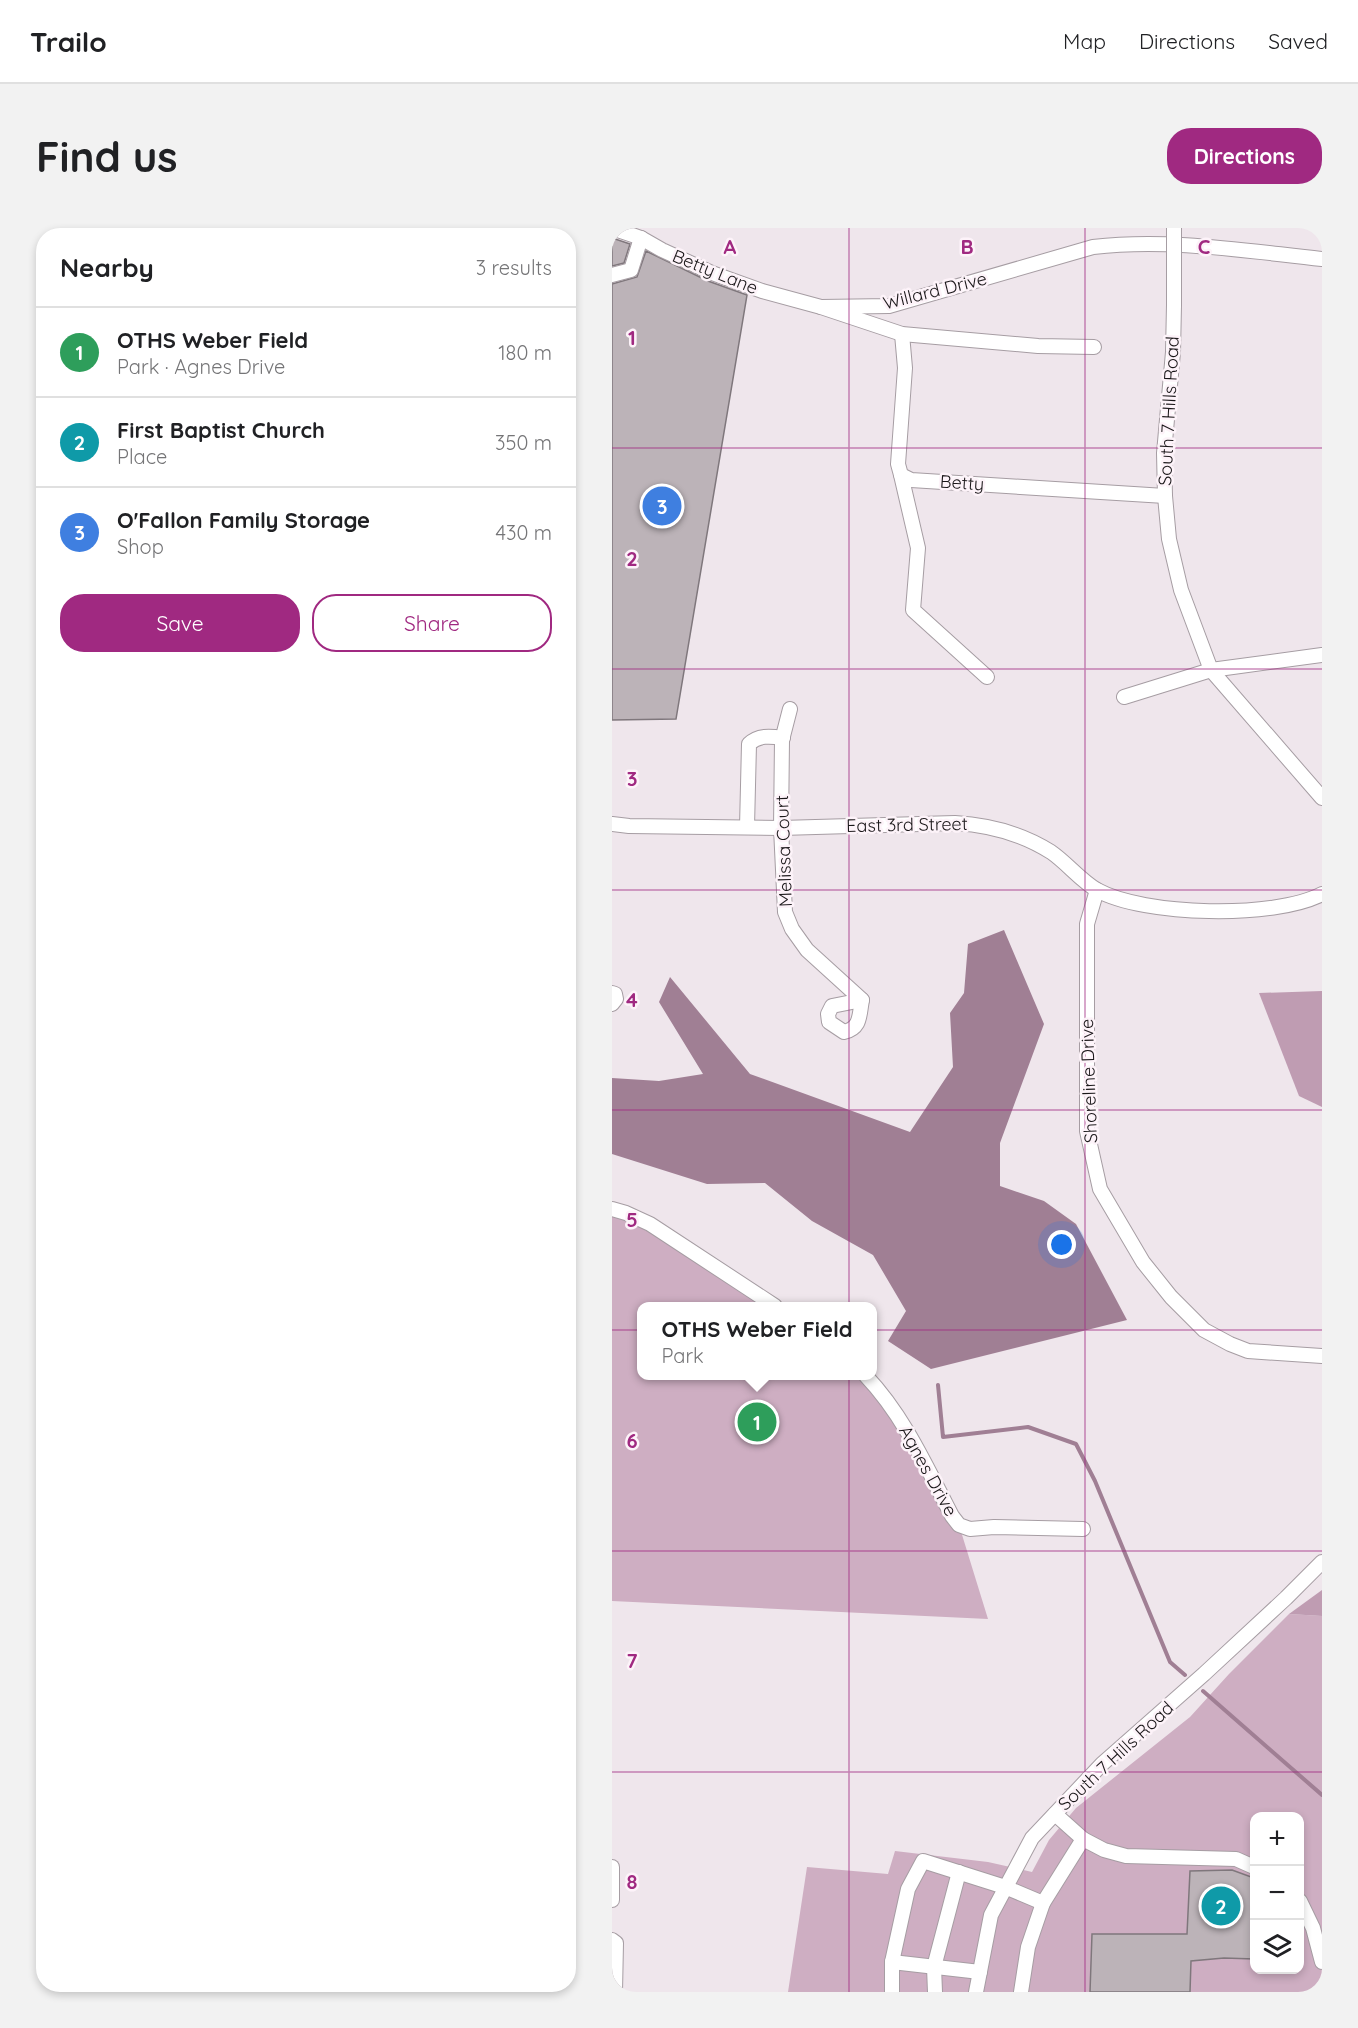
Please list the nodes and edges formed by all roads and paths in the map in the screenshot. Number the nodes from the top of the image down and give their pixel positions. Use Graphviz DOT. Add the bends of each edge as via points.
graph roads {
  1 [pos="612,228"];
  2 [pos="1174,228"];
  3 [pos="641,238"];
  4 [pos="1322,259"];
  5 [pos="612,275"];
  6 [pos="821,307"];
  7 [pos="902,334"];
  8 [pos="1094,347"];
  9 [pos="901,475"];
  10 [pos="1165,496"];
  11 [pos="1322,655"];
  12 [pos="1211,670"];
  13 [pos="987,676"];
  14 [pos="1124,697"];
  15 [pos="790,709"];
  16 [pos="783,738"];
  17 [pos="1322,798"];
  18 [pos="612,824"];
  19 [pos="747,827"];
  20 [pos="781,828"];
  21 [pos="1096,890"];
  22 [pos="1322,894"];
  23 [pos="612,993"];
  24 [pos="862,1000"];
  25 [pos="612,1004"];
  26 [pos="612,1209"];
  27 [pos="769,1302"];
  28 [pos="1322,1356"];
  29 [pos="869,1380"];
  30 [pos="1083,1530"];
  31 [pos="1322,1562"];
  32 [pos="1055,1814"];
  33 [pos="1083,1839"];
  34 [pos="1252,1866"];
  35 [pos="612,1867"];
  36 [pos="959,1872"];
  37 [pos="1005,1887"];
  38 [pos="612,1900"];
  39 [pos="1043,1903"];
  40 [pos="1304,1911"];
  41 [pos="612,1940"];
  42 [pos="892,1962"];
  43 [pos="1322,1962"];
  44 [pos="934,1966"];
  45 [pos="980,1972"];
  46 [pos="615,1992"];
  47 [pos="892,1992"];
  48 [pos="935,1992"];
  49 [pos="976,1992"];
  50 [pos="1021,1992"];
  1 -- 3 [label="street, Betty Lane"];
  2 -- 10 [label="street, South 7 Hills Road, bridge" via="1173,352 1164,453"];
  3 -- 5 [label="street" via="631,270"];
  3 -- 6 [label="street, Betty Lane" via="712,273"];
  4 -- 6 [label="street, Willard Drive" via="1228,249 1120,244 1093,247 890,306"];
  6 -- 7 [label="street, Willard Drive"];
  7 -- 8 [label="street, Willard Drive"];
  7 -- 9 [label="street" via="905,368 898,464"];
  9 -- 10 [label="street, Betty" via="911,480"];
  9 -- 13 [label="street" via="918,548 913,610"];
  10 -- 12 [label="street, South 7 Hills Road" via="1169,539 1181,590"];
  11 -- 12 [label="street"];
  12 -- 14 [label="street"];
  12 -- 17 [label="street, South 7 Hills Road"];
  15 -- 16 [label="street, Melissa Court"];
  16 -- 19 [label="street" via="769,736 749,744"];
  16 -- 20 [label="street, Melissa Court"];
  18 -- 19 [label="street, East 3rd Street"];
  19 -- 20 [label="street, East 3rd Street"];
  20 -- 21 [label="street, East 3rd Street" via="979,824 1003,829 1051,852"];
  20 -- 24 [label="street, Melissa Court" via="785,912 792,929 807,950"];
  21 -- 22 [label="street, East 3rd Street" via="1136,904 1182,910 1253,909"];
  21 -- 28 [label="street, Shoreline Drive" via="1087,924 1087,1131 1100,1189 1143,1262 1204,1330 1248,1351"];
  23 -- 25 [label="street" via="616,999"];
  26 -- 27 [label="street" via="658,1229"];
  29 -- 30 [label="street, Agnes Drive" via="914,1441 959,1525 970,1529"];
  31 -- 32 [label="street, South 7 Hills Road" via="1102,1764"];
  32 -- 33 [label="street"];
  32 -- 37 [label="street, South 7 Hills Road" via="1032,1838"];
  33 -- 34 [label="street" via="1126,1856 1236,1859"];
  33 -- 39 [label="street"];
  35 -- 38 [label="street"];
  36 -- 37 [label="street"];
  36 -- 42 [label="street" via="923,1861 908,1889"];
  36 -- 44 [label="street"];
  37 -- 39 [label="street"];
  37 -- 45 [label="street, South 7 Hills Road" via="991,1915"];
  39 -- 50 [label="street" via="1028,1947"];
  40 -- 43 [label="street"];
  41 -- 46 [label="street" via="616,1943"];
  42 -- 44 [label="street"];
  42 -- 47 [label="street"];
  44 -- 45 [label="street"];
  44 -- 48 [label="street"];
  45 -- 49 [label="street, South 7 Hills Road"];
}
